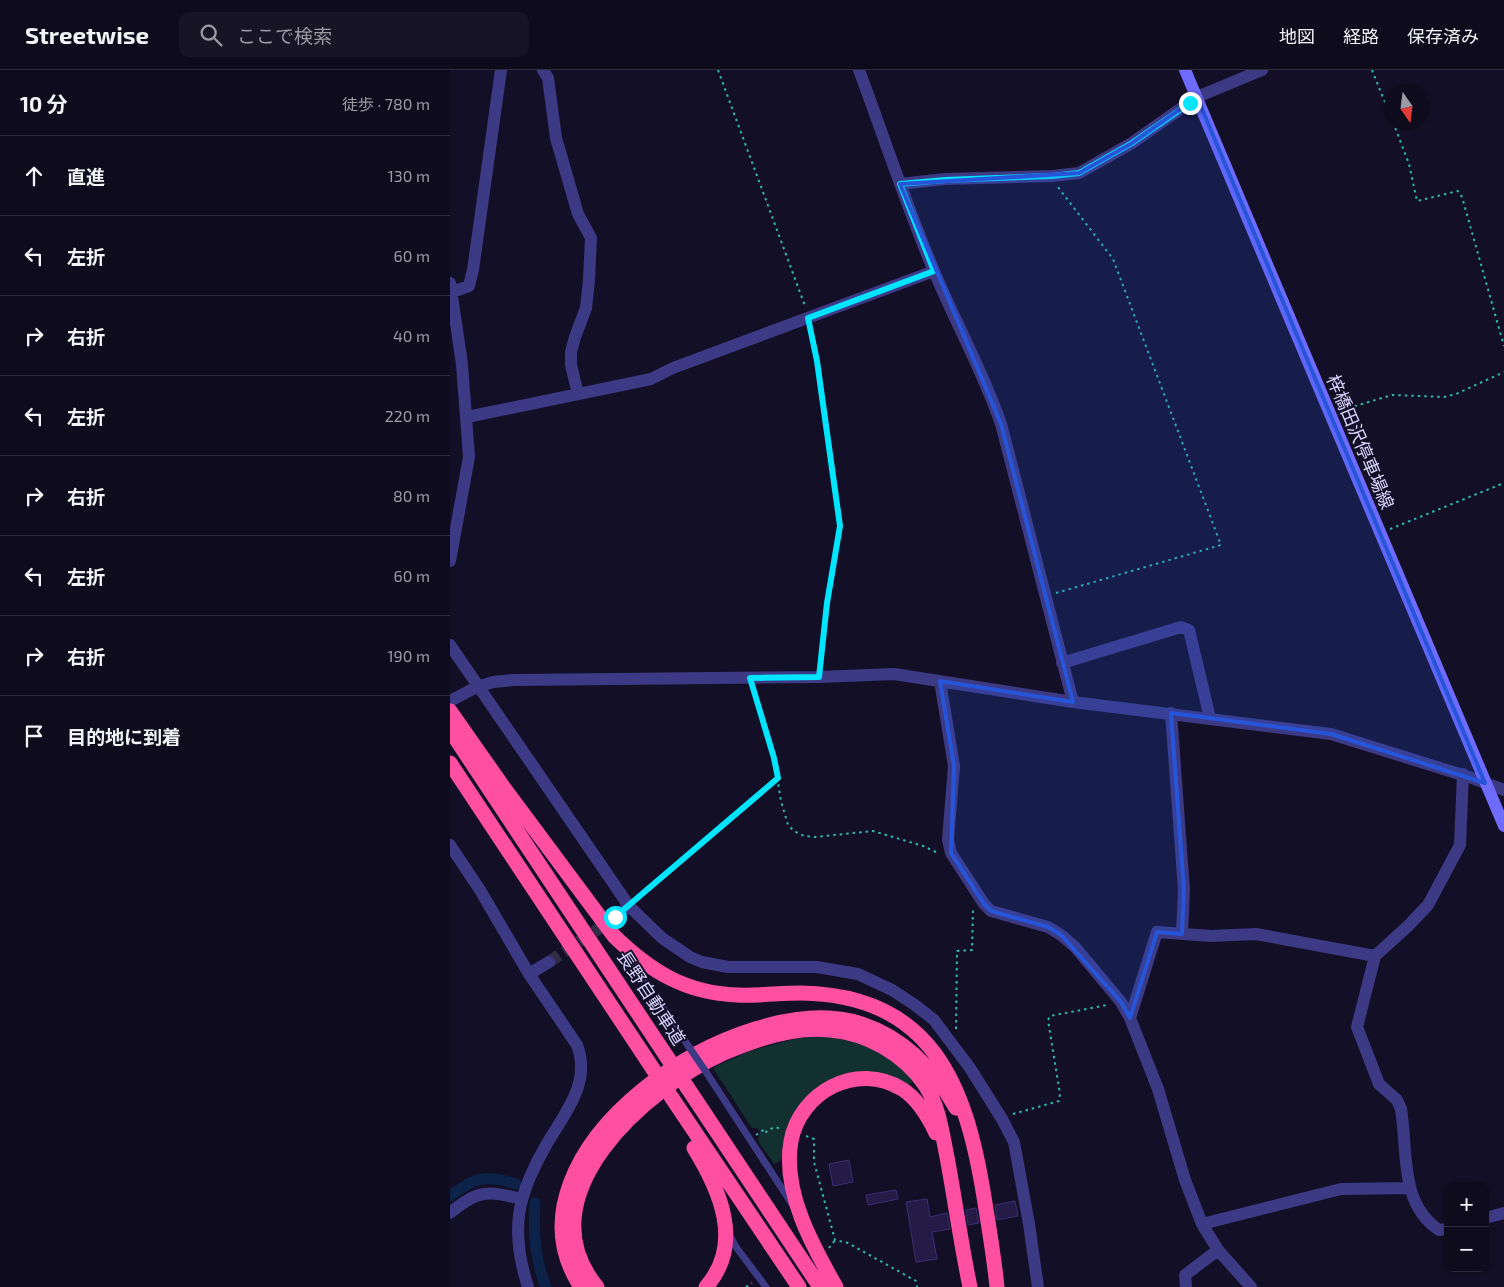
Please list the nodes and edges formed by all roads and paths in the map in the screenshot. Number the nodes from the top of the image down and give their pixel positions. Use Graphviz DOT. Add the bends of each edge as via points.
graph roads {
  1 [pos="501,70"];
  2 [pos="543,70"];
  3 [pos="718,70"];
  4 [pos="859,70"];
  5 [pos="1185,70"];
  6 [pos="1262,70"];
  7 [pos="1372,70"];
  8 [pos="1197,97"];
  9 [pos="1384,101"];
  10 [pos="1396,130"];
  11 [pos="1052,176"];
  12 [pos="900,184"];
  13 [pos="934,271"];
  14 [pos="451,287"];
  15 [pos="808,318"];
  16 [pos="1504,346"];
  17 [pos="1504,372"];
  18 [pos="578,394"];
  19 [pos="1330,415"];
  20 [pos="467,417"];
  21 [pos="1504,483"];
  22 [pos="1379,532"];
  23 [pos="450,561"];
  24 [pos="1045,596"];
  25 [pos="450,645"];
  26 [pos="1062,663"];
  27 [pos="819,677"];
  28 [pos="750,678"];
  29 [pos="940,681"];
  30 [pos="478,687"];
  31 [pos="1073,702"];
  32 [pos="1171,713"];
  33 [pos="451,715"];
  34 [pos="1210,718"];
  35 [pos="450,763"];
  36 [pos="1463,774"];
  37 [pos="778,778"];
  38 [pos="1485,783"];
  39 [pos="1504,790"];
  40 [pos="1504,826"];
  41 [pos="450,845"];
  42 [pos="957,864"];
  43 [pos="975,891"];
  44 [pos="629,906"];
  45 [pos="615,917"];
  46 [pos="1182,934"];
  47 [pos="628,949"];
  48 [pos="1375,956"];
  49 [pos="549,962"];
  50 [pos="529,974"];
  51 [pos="1121,1002"];
  52 [pos="1130,1018"];
  53 [pos="952,1043"];
  54 [pos="668,1100"];
  55 [pos="1002,1119"];
  56 [pos="774,1127"];
  57 [pos="801,1134"];
  58 [pos="753,1137"];
  59 [pos="974,1142"];
  60 [pos="949,1167"];
  61 [pos="1409,1188"];
  62 [pos="522,1199"];
  63 [pos="450,1213"];
  64 [pos="1504,1213"];
  65 [pos="801,1216"];
  66 [pos="1489,1217"];
  67 [pos="1202,1224"];
  68 [pos="726,1229"];
  69 [pos="1444,1229"];
  70 [pos="835,1240"];
  71 [pos="1218,1250"];
  72 [pos="826,1251"];
  73 [pos="751,1283"];
  74 [pos="528,1287"];
  75 [pos="581,1287"];
  76 [pos="597,1287"];
  77 [pos="706,1287"];
  78 [pos="746,1287"];
  79 [pos="766,1287"];
  80 [pos="799,1287"];
  81 [pos="820,1287"];
  82 [pos="836,1287"];
  83 [pos="917,1287"];
  84 [pos="970,1287"];
  85 [pos="997,1287"];
  86 [pos="1038,1287"];
  87 [pos="1186,1287"];
  88 [pos="1251,1287"];
  1 -- 14 [label="street" via="473,270 468,286"];
  2 -- 18 [label="street" via="548,78 556,138 578,214 591,238 586,308 571,352"];
  3 -- 15 [label="path"];
  4 -- 12 [label="street"];
  5 -- 8 [label="main road, 梓橋田沢停車場線"];
  6 -- 8 [label="street"];
  7 -- 9 [label="path"];
  8 -- 11 [label="street" via="1104,160 1079,173"];
  8 -- 19 [label="main road, 梓橋田沢停車場線"];
  10 -- 16 [label="path" via="1409,164 1417,201 1458,191 1462,197"];
  11 -- 12 [label="street"];
  11 -- 24 [label="path" via="1113,259 1221,544"];
  12 -- 13 [label="street"];
  13 -- 15 [label="street"];
  13 -- 24 [label="street" via="990,392 1001,424"];
  14 -- 20 [label="street"];
  15 -- 18 [label="street" via="672,368 651,379"];
  15 -- 27 [label="path" via="840,526"];
  17 -- 19 [label="path" via="1444,397 1392,395"];
  18 -- 20 [label="street"];
  19 -- 22 [label="main road, 梓橋田沢停車場線"];
  20 -- 23 [label="street" via="469,457"];
  21 -- 22 [label="path"];
  22 -- 38 [label="main road, 梓橋田沢停車場線"];
  24 -- 26 [label="street"];
  25 -- 30 [label="street"];
  26 -- 31 [label="street"];
  26 -- 34 [label="street" via="1181,627 1189,630"];
  27 -- 28 [label="street"];
  27 -- 29 [label="street" via="894,674"];
  28 -- 30 [label="street" via="514,680"];
  28 -- 37 [label="path"];
  29 -- 31 [label="street"];
  29 -- 42 [label="street" via="954,766 948,840"];
  30 -- 33 [label="street"];
  30 -- 44 [label="street"];
  31 -- 32 [label="street"];
  32 -- 34 [label="street"];
  32 -- 46 [label="street" via="1184,890"];
  33 -- 47 [label="highway" via="589,904"];
  33 -- 81 [label="highway, 長野自動車道, bridge" via="667,1057"];
  34 -- 36 [label="street" via="1331,734"];
  35 -- 54 [label="highway, 長野自動車道, bridge" via="575,951"];
  36 -- 38 [label="street"];
  36 -- 48 [label="street" via="1460,845 1453,861 1428,905"];
  37 -- 42 [label="path" via="788,825 804,836 873,831 923,846"];
  37 -- 44 [label="path"];
  38 -- 39 [label="street"];
  38 -- 40 [label="main road, 梓橋田沢停車場線"];
  41 -- 50 [label="street"];
  42 -- 43 [label="street"];
  43 -- 51 [label="street" via="991,911 1048,927 1061,935"];
  43 -- 53 [label="path" via="972,950 957,951 956,1033"];
  44 -- 45 [label="street"];
  44 -- 53 [label="street" via="662,938 702,962 728,966 817,968 858,974 915,1005 934,1020"];
  46 -- 48 [label="street" via="1256,934"];
  46 -- 52 [label="street" via="1157,932"];
  47 -- 59 [label="highway" via="667,978 702,990 738,995 798,993 842,996 900,1019 927,1043 944,1066"];
  47 -- 65 [label="lane, bridge" via="635,966"];
  48 -- 61 [label="street" via="1357,1027 1379,1084 1401,1108"];
  49 -- 50 [label="street"];
  50 -- 62 [label="street" via="577,1045 582,1067 576,1096 531,1173"];
  51 -- 52 [label="street"];
  51 -- 55 [label="path" via="1050,1016 1059,1100"];
  52 -- 67 [label="street" via="1158,1089 1185,1180"];
  53 -- 55 [label="street"];
  54 -- 68 [label="highway" via="714,1183"];
  54 -- 80 [label="highway, 長野自動車道"];
  55 -- 86 [label="street" via="1017,1152"];
  56 -- 58 [label="path"];
  57 -- 70 [label="path" via="814,1139 814,1162"];
  59 -- 75 [label="highway" via="954,1104 933,1075 905,1046 875,1029 817,1017 789,1020 730,1038 668,1070 644,1088 606,1126 583,1158 569,1188 563,1218 566,1250"];
  59 -- 85 [label="highway"];
  60 -- 65 [label="highway" via="932,1123 913,1098 901,1089 878,1080 843,1081 813,1098 795,1128 790,1166"];
  60 -- 76 [label="highway" via="932,1098 914,1072 888,1050 862,1037 829,1030 792,1032 748,1044 707,1062 658,1094 627,1121 595,1160 582,1184 575,1223 581,1261"];
  60 -- 84 [label="highway"];
  61 -- 67 [label="street" via="1341,1189"];
  61 -- 69 [label="street" via="1415,1205 1430,1224"];
  62 -- 63 [label="street" via="491,1192 480,1194"];
  62 -- 74 [label="street" via="518,1241"];
  64 -- 66 [label="street"];
  65 -- 82 [label="highway"];
  67 -- 71 [label="street"];
  68 -- 77 [label="highway" via="721,1264"];
  68 -- 79 [label="lane"];
  70 -- 72 [label="path"];
  70 -- 83 [label="path" via="848,1243 916,1281"];
  71 -- 87 [label="street" via="1185,1275"];
  71 -- 88 [label="street"];
  73 -- 78 [label="path"];
}
